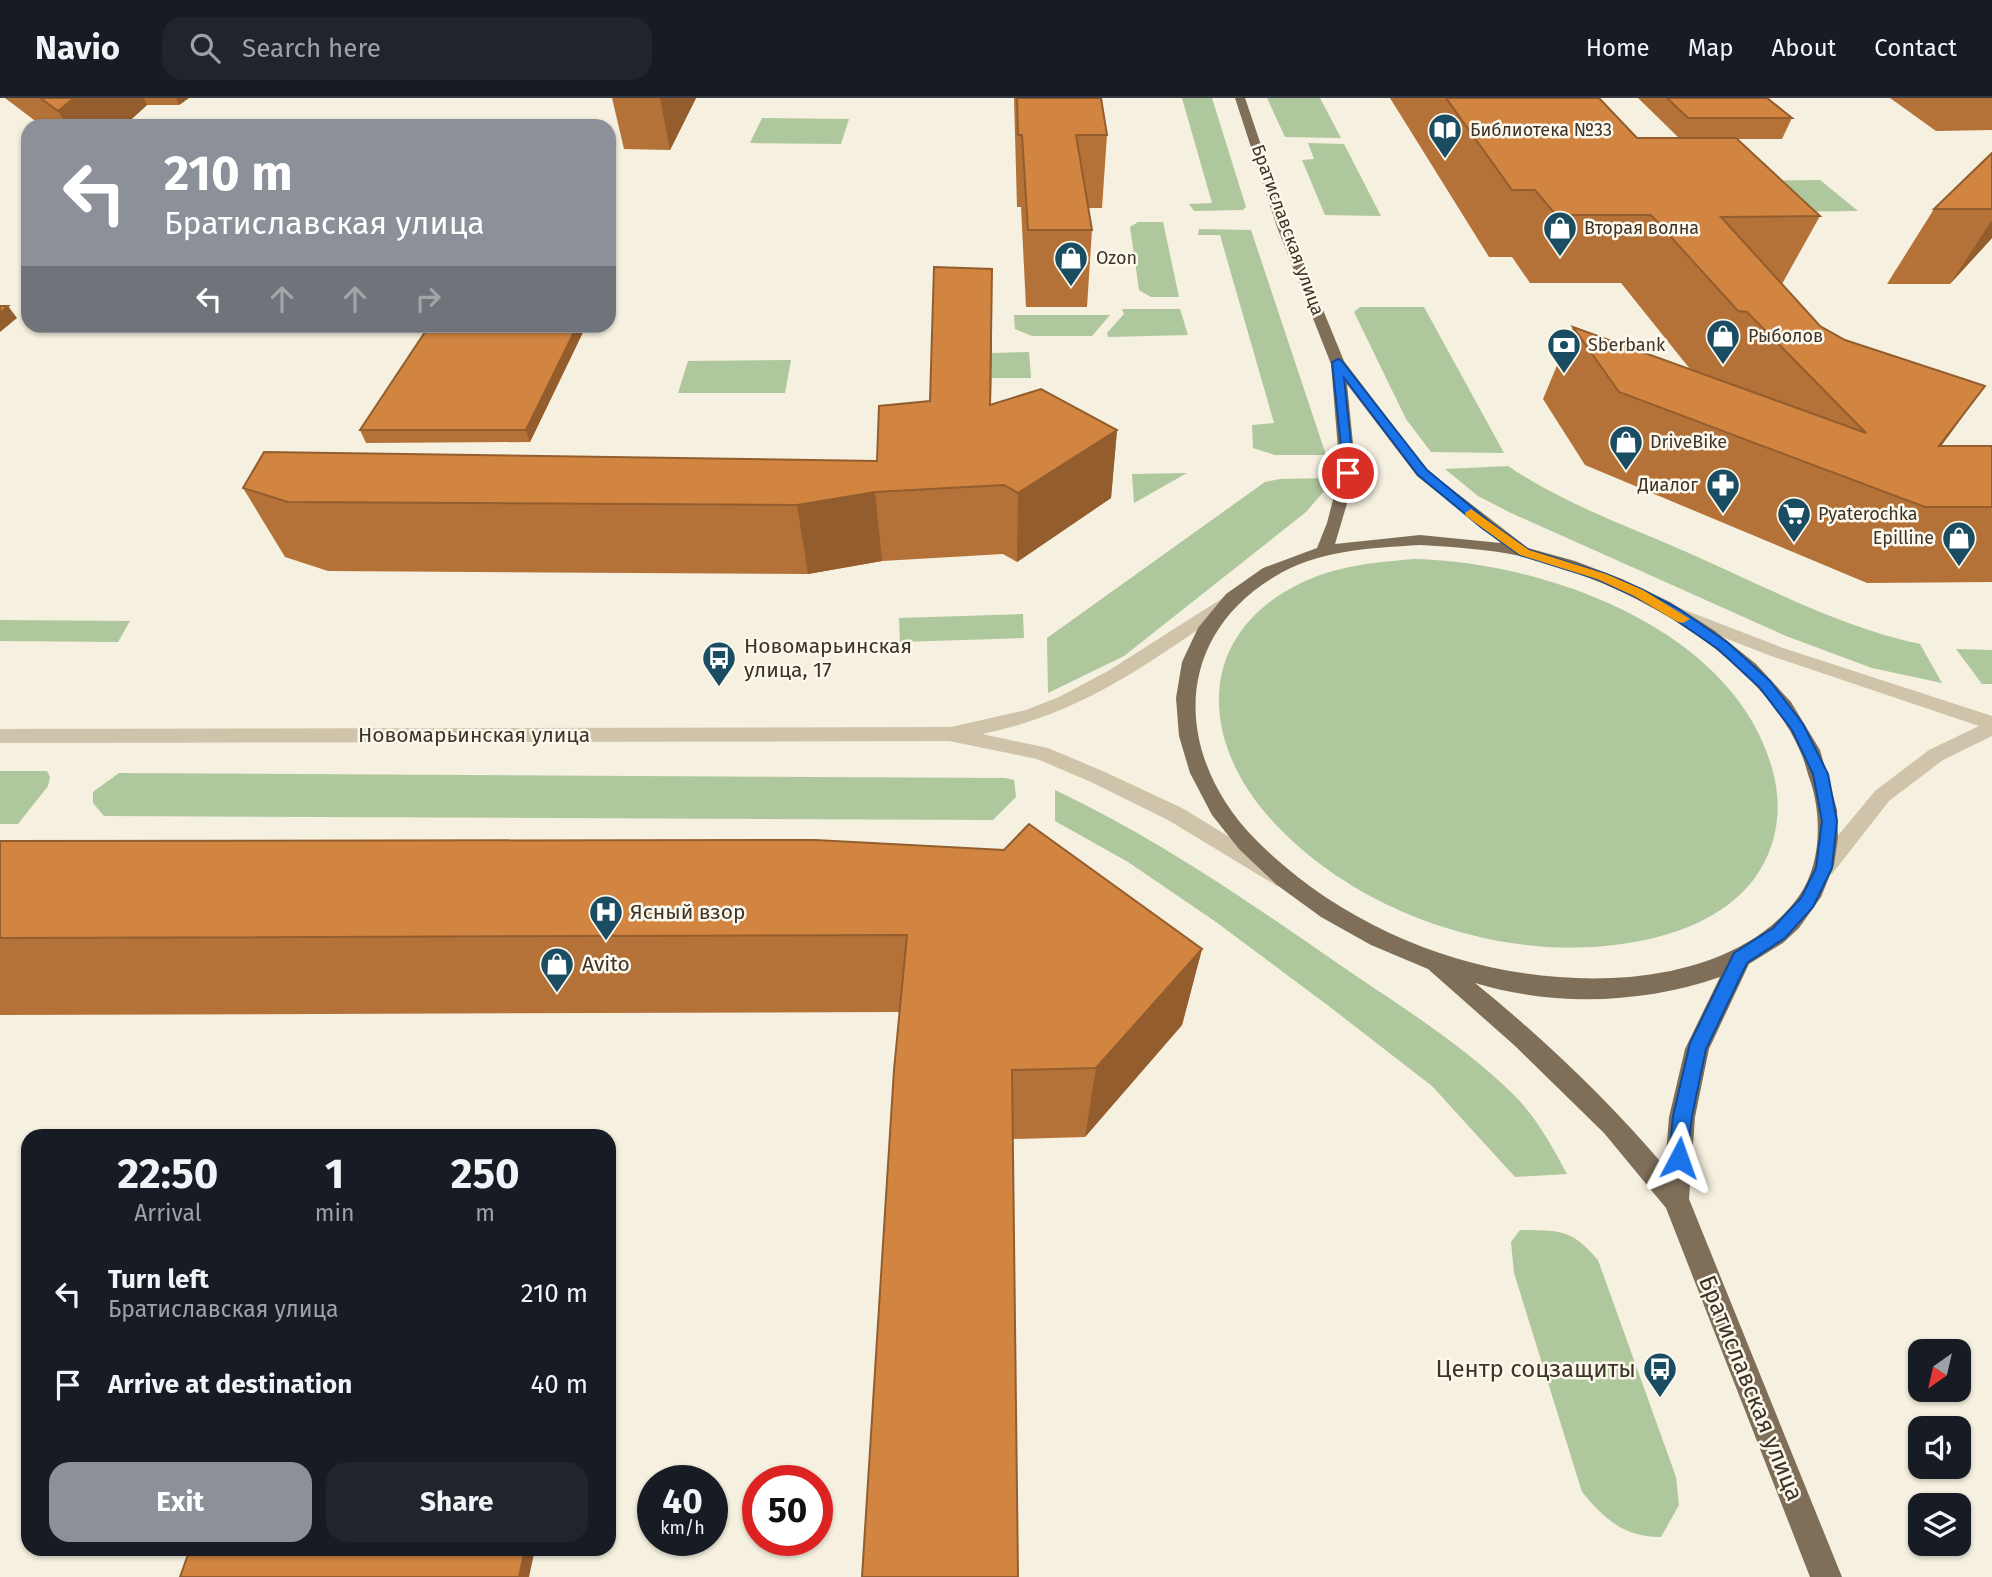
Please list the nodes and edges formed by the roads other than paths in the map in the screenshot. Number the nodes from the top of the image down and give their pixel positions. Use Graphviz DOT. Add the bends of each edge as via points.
graph roads {
  1 [pos="1240,98"];
  2 [pos="1338,362"];
  3 [pos="1324,551"];
  4 [pos="1525,552"];
  5 [pos="1229,600"];
  6 [pos="1674,612"];
  7 [pos="1992,725"];
  8 [pos="949,734"];
  9 [pos="0,736"];
  10 [pos="1824,868"];
  11 [pos="1305,894"];
  12 [pos="1741,958"];
  13 [pos="1431,960"];
  14 [pos="1676,1199"];
  15 [pos="1826,1577"];
  1 -- 2 [label="main road, Братиславская улица" via="1283,227"];
  2 -- 3 [label="main road, Братиславская улица" via="1348,473"];
  2 -- 4 [label="main road, Братиславская улица" via="1423,473"];
  3 -- 4 [label="main road, Братиславская улица" via="1370,542 1420,540"];
  3 -- 5 [label="main road, Братиславская улица" via="1271,571"];
  4 -- 6 [label="main road, Братиславская улица" via="1601,576"];
  5 -- 8 [label="street, Новомарьинская улица" via="1113,677 1064,702 1014,721"];
  5 -- 11 [label="main road, Братиславская улица" via="1199,637 1184,681 1186,732 1206,787 1246,842"];
  6 -- 7 [label="street"];
  6 -- 10 [label="main road, Братиславская улица" via="1723,646 1798,728 1820,774 1829,821"];
  7 -- 10 [label="street" via="1936,755 1882,796"];
  8 -- 9 [label="street, Новомарьинская улица"];
  8 -- 11 [label="street, Новомарьинская улица" via="1041,753 1098,777 1175,814"];
  10 -- 12 [label="main road, Братиславская улица" via="1807,902 1779,933"];
  11 -- 13 [label="main road, Братиславская улица" via="1343,920"];
  12 -- 13 [label="main road, Братиславская улица" via="1689,978 1630,988 1565,988 1497,978"];
  12 -- 14 [label="main road, Братиславская улица" via="1697,1049 1682,1116"];
  13 -- 14 [label="main road, Братиславская улица" via="1523,1037 1613,1125"];
  14 -- 15 [label="main road, Братиславская улица"];
}
